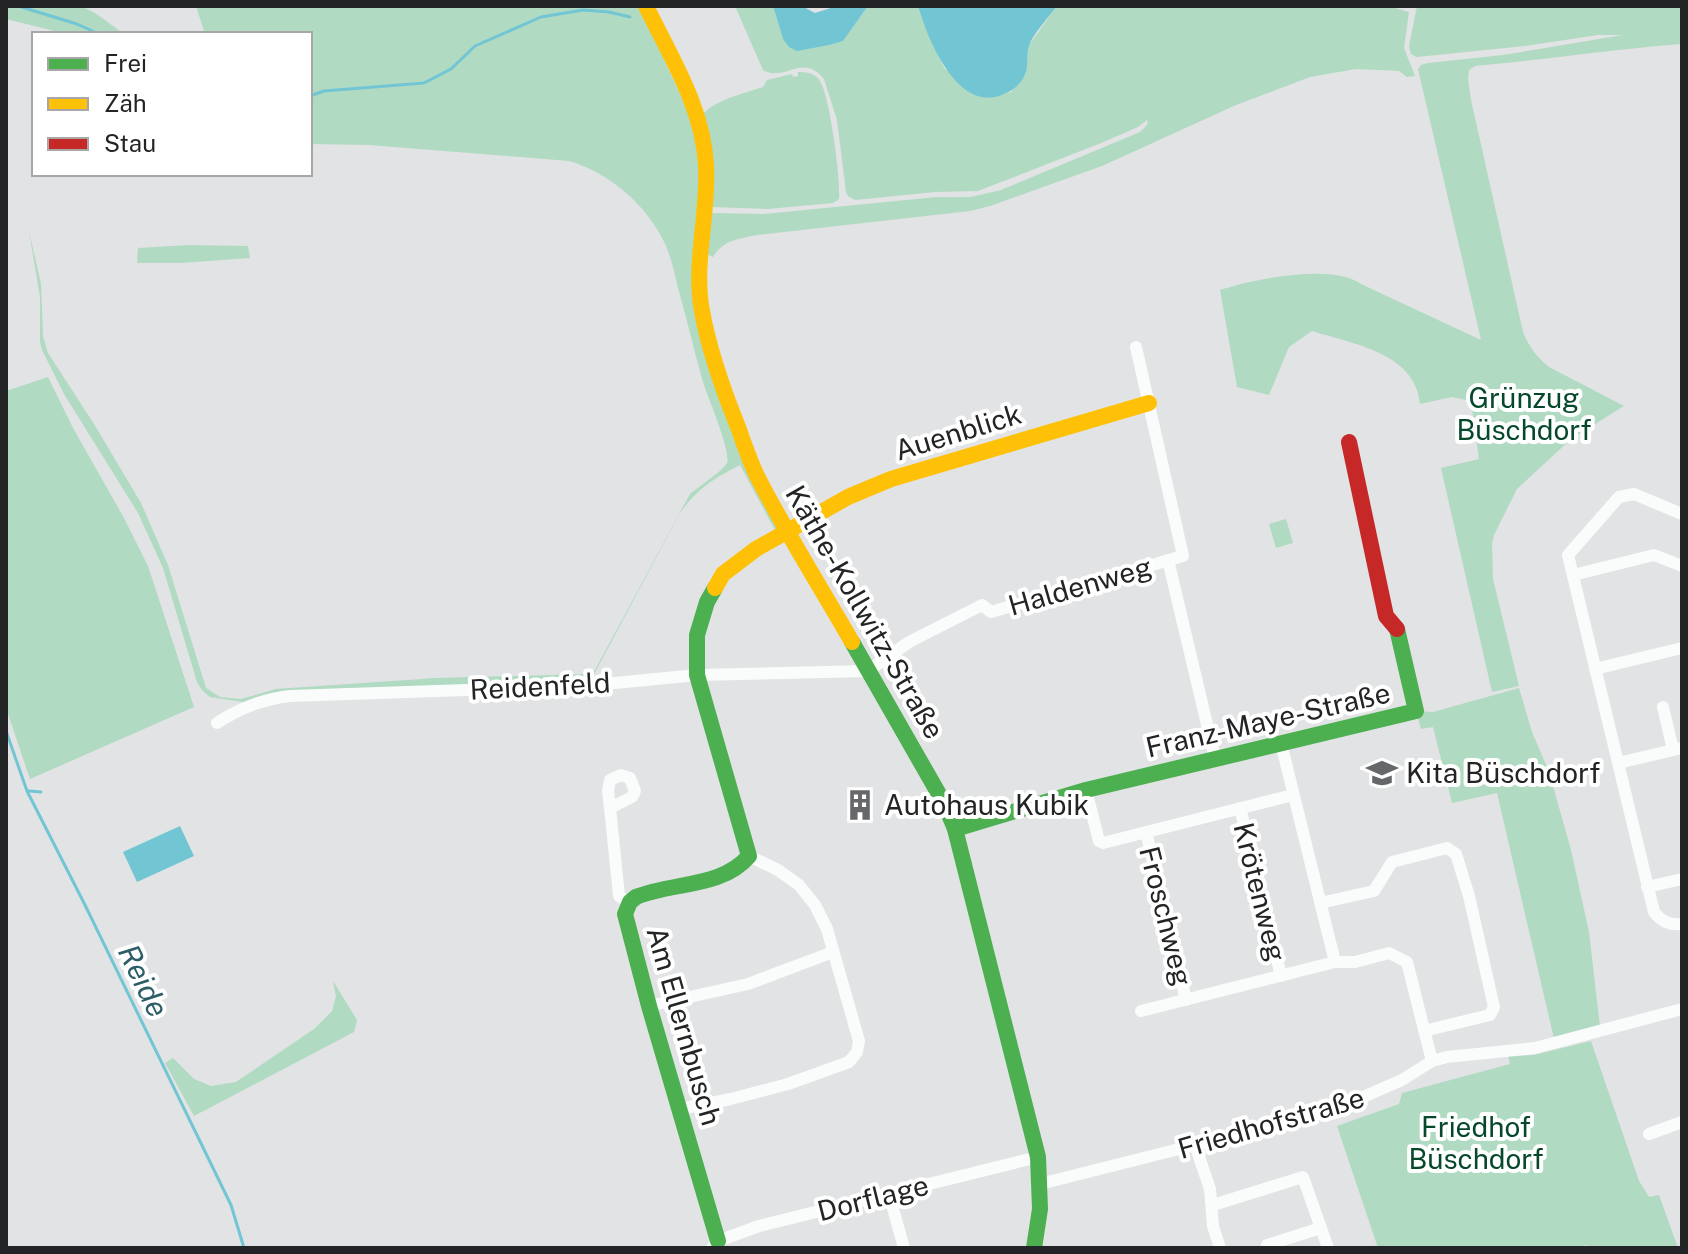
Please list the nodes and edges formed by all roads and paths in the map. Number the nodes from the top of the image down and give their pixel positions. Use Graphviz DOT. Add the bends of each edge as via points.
graph roads {
  1 [pos="646,6"];
  2 [pos="1136,347"];
  3 [pos="1149,403"];
  4 [pos="1349,442"];
  5 [pos="1682,514"];
  6 [pos="789,531"];
  7 [pos="1168,560"];
  8 [pos="1682,566"];
  9 [pos="1573,575"];
  10 [pos="1682,648"];
  11 [pos="1595,669"];
  12 [pos="868,671"];
  13 [pos="697,675"];
  14 [pos="1663,707"];
  15 [pos="217,723"];
  16 [pos="1281,743"];
  17 [pos="1678,749"];
  18 [pos="1215,758"];
  19 [pos="1618,763"];
  20 [pos="1086,790"];
  21 [pos="1293,795"];
  22 [pos="610,808"];
  23 [pos="1240,808"];
  24 [pos="955,829"];
  25 [pos="1146,832"];
  26 [pos="749,856"];
  27 [pos="1682,879"];
  28 [pos="1647,887"];
  29 [pos="630,903"];
  30 [pos="1320,903"];
  31 [pos="1682,924"];
  32 [pos="833,952"];
  33 [pos="1335,962"];
  34 [pos="1281,976"];
  35 [pos="1186,1000"];
  36 [pos="649,1006"];
  37 [pos="1682,1009"];
  38 [pos="1141,1011"];
  39 [pos="1424,1031"];
  40 [pos="1432,1061"];
  41 [pos="680,1109"];
  42 [pos="1682,1122"];
  43 [pos="1649,1134"];
  44 [pos="1195,1145"];
  45 [pos="1038,1157"];
  46 [pos="1040,1184"];
  47 [pos="889,1194"];
  48 [pos="1213,1205"];
  49 [pos="1321,1228"];
  50 [pos="715,1245"];
  51 [pos="1264,1247"];
  52 [pos="904,1248"];
  53 [pos="1034,1248"];
  54 [pos="1220,1248"];
  55 [pos="1328,1248"];
  1 -- 6 [label="street, Käthe-Kollwitz-Straße" via="690,100 704,144 699,287 710,343 757,476"];
  2 -- 3 [label="street"];
  3 -- 6 [label="street, Auenblick" via="891,479"];
  3 -- 7 [label="street" via="1183,556"];
  4 -- 16 [label="street, Franz-Maye-Straße" via="1386,616 1397,628 1416,711"];
  5 -- 9 [label="street" via="1634,494 1619,497 1568,555"];
  6 -- 12 [label="street, Käthe-Kollwitz-Straße"];
  6 -- 13 [label="street, Auenblick" via="723,574 697,635"];
  7 -- 12 [label="street, Haldenweg" via="991,612 982,605 909,642"];
  7 -- 18 [label="street"];
  8 -- 9 [label="street" via="1654,555"];
  9 -- 11 [label="street"];
  10 -- 11 [label="street"];
  11 -- 19 [label="street"];
  12 -- 13 [label="street, Reidenfeld"];
  12 -- 24 [label="street, Käthe-Kollwitz-Straße"];
  13 -- 15 [label="street, Reidenfeld" via="584,686 290,696 253,703"];
  13 -- 26 [label="street"];
  14 -- 17 [label="street"];
  16 -- 18 [label="street, Franz-Maye-Straße"];
  16 -- 21 [label="street"];
  17 -- 19 [label="street"];
  18 -- 20 [label="street, Franz-Maye-Straße"];
  19 -- 28 [label="street"];
  20 -- 24 [label="street, Franz-Maye-Straße"];
  20 -- 25 [label="street, Froschweg" via="1099,841"];
  21 -- 23 [label="street, Froschweg"];
  21 -- 30 [label="street"];
  22 -- 29 [label="street" via="619,896"];
  23 -- 25 [label="street, Froschweg"];
  23 -- 34 [label="street, Krötenweg"];
  24 -- 45 [label="street, Käthe-Kollwitz-Straße"];
  25 -- 35 [label="street, Froschweg"];
  26 -- 29 [label="street, Am Ellernbusch" via="737,869 639,895"];
  26 -- 32 [label="street" via="799,885 815,905"];
  27 -- 28 [label="street"];
  28 -- 31 [label="street" via="1659,918 1669,925"];
  29 -- 36 [label="street, Am Ellernbusch" via="625,914"];
  30 -- 33 [label="street"];
  30 -- 39 [label="street" via="1374,891 1392,862 1447,848 1456,854 1494,1007 1490,1015"];
  32 -- 36 [label="street" via="748,984"];
  32 -- 41 [label="street" via="859,1041 849,1062 788,1084"];
  33 -- 34 [label="street, Froschweg"];
  33 -- 39 [label="street, Froschweg" via="1389,953 1407,962"];
  34 -- 35 [label="street, Froschweg"];
  35 -- 38 [label="street, Froschweg"];
  36 -- 41 [label="street, Am Ellernbusch"];
  37 -- 40 [label="street, Friedhofstraße" via="1555,1044"];
  39 -- 40 [label="street, Froschweg"];
  40 -- 44 [label="street, Friedhofstraße" via="1363,1097"];
  41 -- 50 [label="street, Am Ellernbusch"];
  42 -- 43 [label="street"];
  44 -- 46 [label="street, Friedhofstraße"];
  44 -- 48 [label="street"];
  45 -- 46 [label="street, Käthe-Kollwitz-Straße"];
  45 -- 47 [label="street, Dorflage"];
  46 -- 53 [label="street, Käthe-Kollwitz-Straße"];
  47 -- 50 [label="street, Dorflage" via="759,1226"];
  47 -- 52 [label="street"];
  48 -- 49 [label="street" via="1303,1177"];
  48 -- 54 [label="street"];
  49 -- 51 [label="street"];
  49 -- 55 [label="street"];
}
